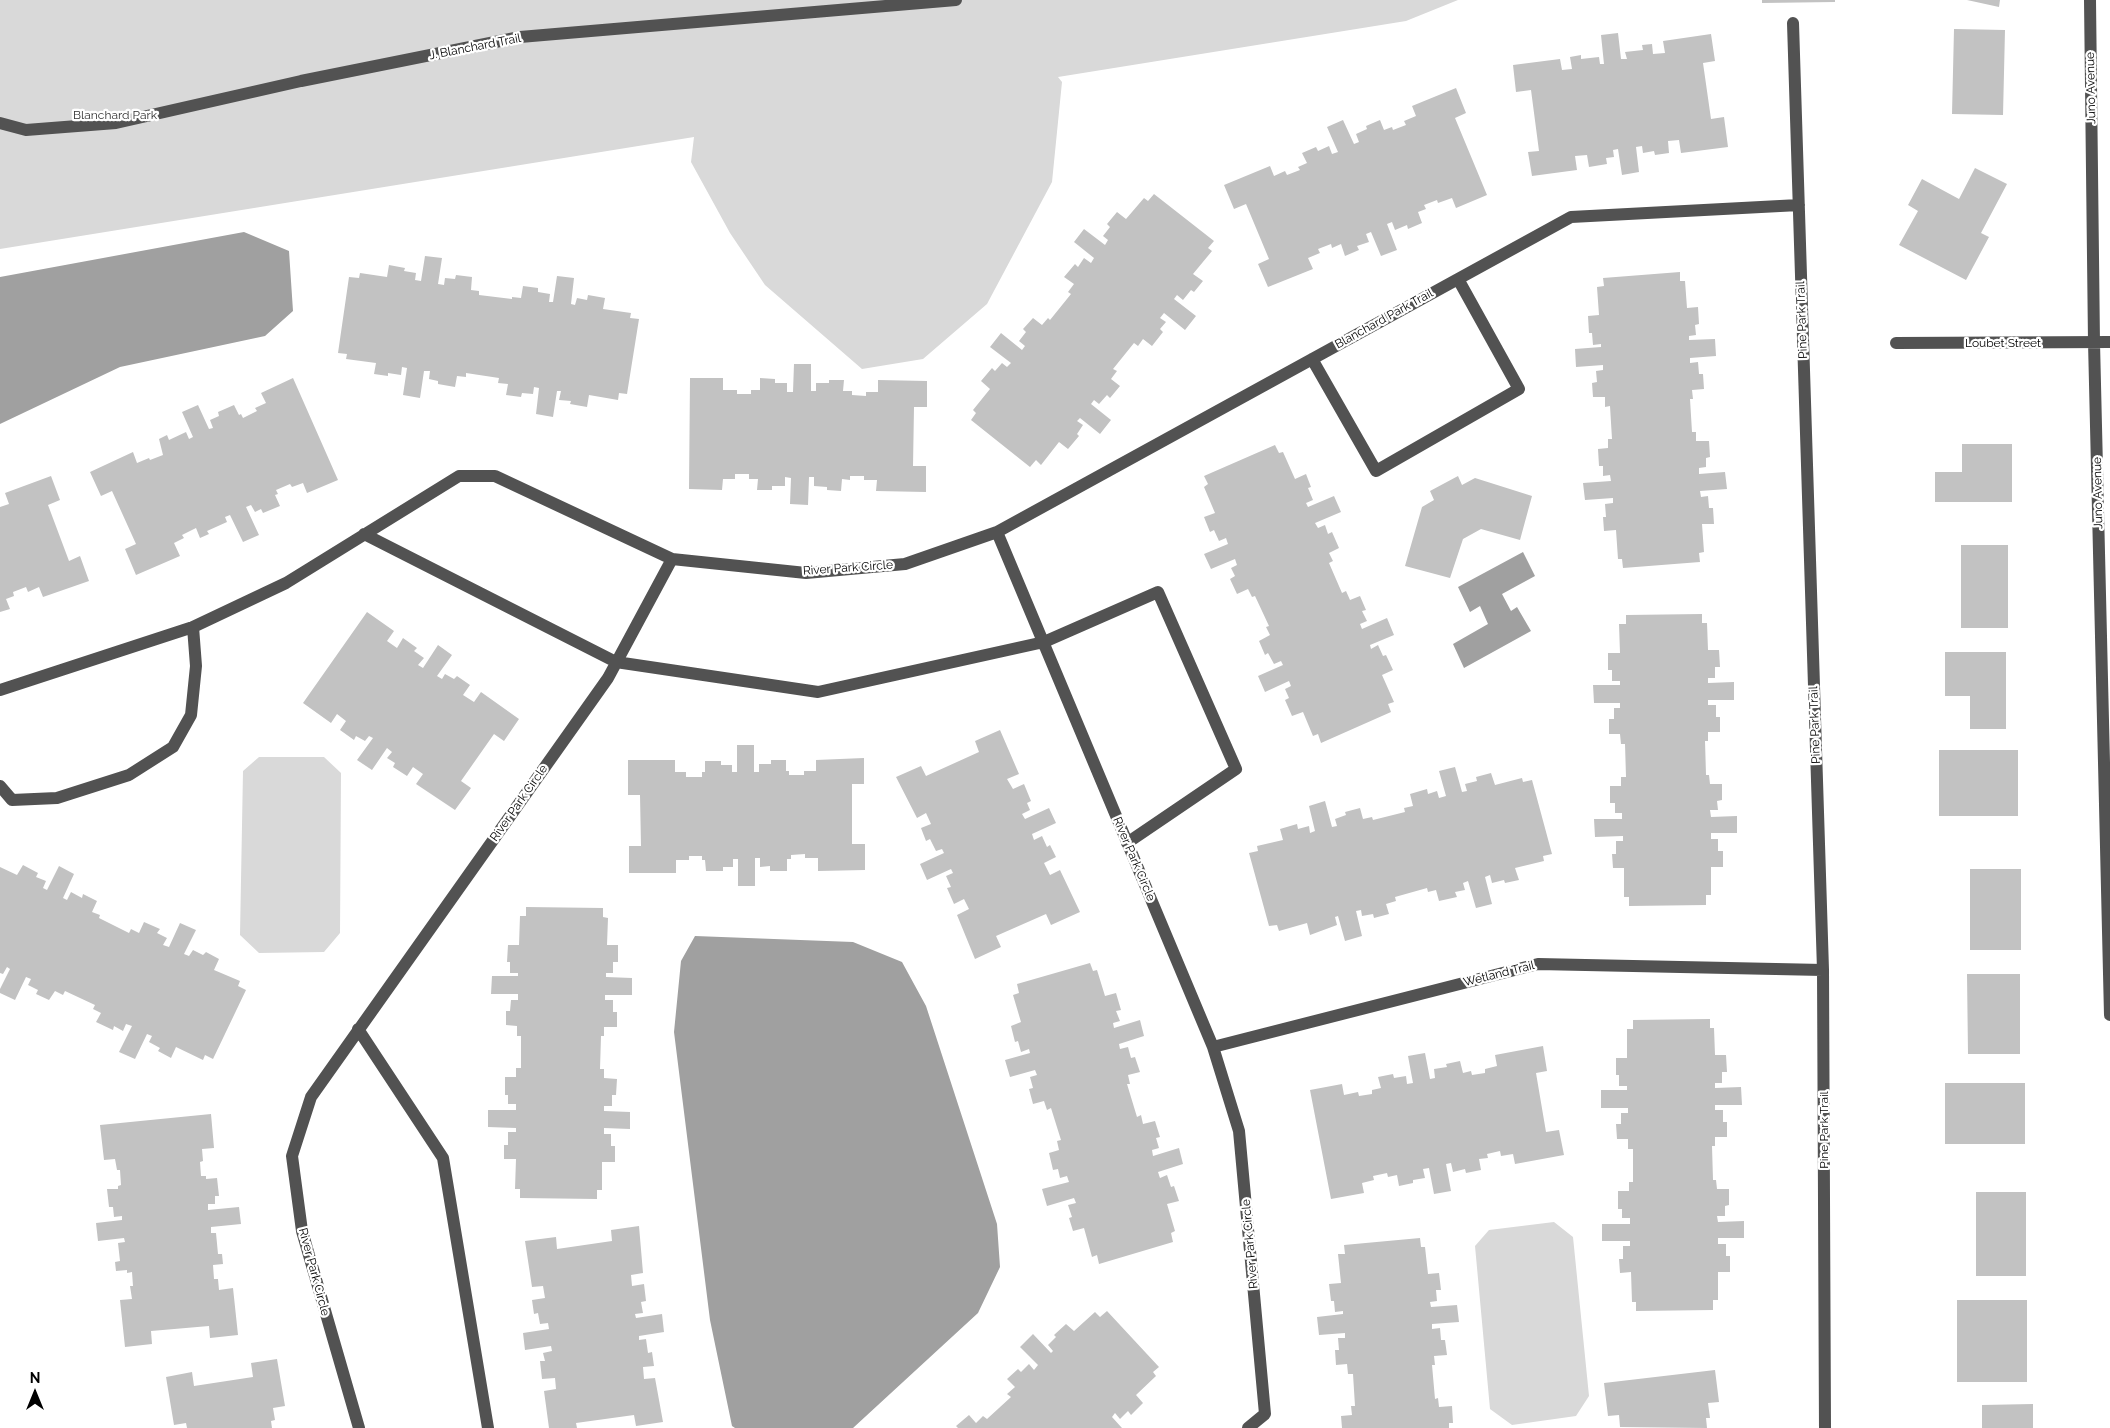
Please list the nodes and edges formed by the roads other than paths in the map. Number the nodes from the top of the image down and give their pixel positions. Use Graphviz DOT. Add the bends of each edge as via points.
graph roads {
  1 [pos="956,0"];
  2 [pos="2090,0"];
  3 [pos="1793,23"];
  4 [pos="0,123"];
  5 [pos="1799,205"];
  6 [pos="1458,279"];
  7 [pos="2094,342"];
  8 [pos="2110,342"];
  9 [pos="1896,343"];
  10 [pos="1312,359"];
  11 [pos="997,532"];
  12 [pos="364,534"];
  13 [pos="672,559"];
  14 [pos="193,627"];
  15 [pos="1044,642"];
  16 [pos="616,662"];
  17 [pos="0,690"];
  18 [pos="0,786"];
  19 [pos="1127,843"];
  20 [pos="1823,970"];
  21 [pos="2110,1015"];
  22 [pos="358,1029"];
  23 [pos="1213,1047"];
  24 [pos="1265,1414"];
  25 [pos="359,1428"];
  26 [pos="488,1428"];
  27 [pos="1248,1428"];
  28 [pos="1266,1428"];
  29 [pos="1825,1428"];
  1 -- 4 [label="street, J. Blanchard Trail" via="520,37 301,80 116,123 26,130"];
  2 -- 7 [label="street, Juno Avenue"];
  3 -- 5 [label="street, Pine Park Trail"];
  5 -- 6 [label="street, Blanchard Park Trail" via="1571,217"];
  5 -- 20 [label="street, Pine Park Trail"];
  6 -- 10 [label="street, Blanchard Park Trail"];
  6 -- 10 [label="street" via="1518,389 1376,471"];
  7 -- 8 [label="street, Loubet Street"];
  7 -- 9 [label="street, Loubet Street"];
  7 -- 21 [label="street, Juno Avenue"];
  10 -- 11 [label="street, Blanchard Park Trail"];
  11 -- 13 [label="street, River Park Circle" via="905,564 806,573"];
  11 -- 15 [label="street, River Park Circle"];
  12 -- 13 [label="street" via="459,476 495,476"];
  12 -- 14 [label="street" via="286,583"];
  12 -- 16 [label="street"];
  13 -- 16 [label="street, River Park Circle"];
  14 -- 17 [label="street"];
  14 -- 18 [label="street" via="196,666 190,715 174,747 128,775 57,798 12,800"];
  15 -- 16 [label="street" via="818,692"];
  15 -- 19 [label="street, River Park Circle"];
  15 -- 19 [label="street" via="1158,592 1236,769"];
  16 -- 22 [label="street, River Park Circle" via="608,678"];
  19 -- 23 [label="street, River Park Circle"];
  20 -- 23 [label="street, Wetland Trail" via="1538,964"];
  20 -- 29 [label="street, Pine Park Trail"];
  22 -- 25 [label="street, River Park Circle" via="311,1097 292,1156 302,1231"];
  22 -- 26 [label="street" via="443,1158"];
  23 -- 24 [label="street, River Park Circle" via="1240,1131"];
  24 -- 27 [label="street"];
  24 -- 28 [label="street, River Park Circle"];
}
